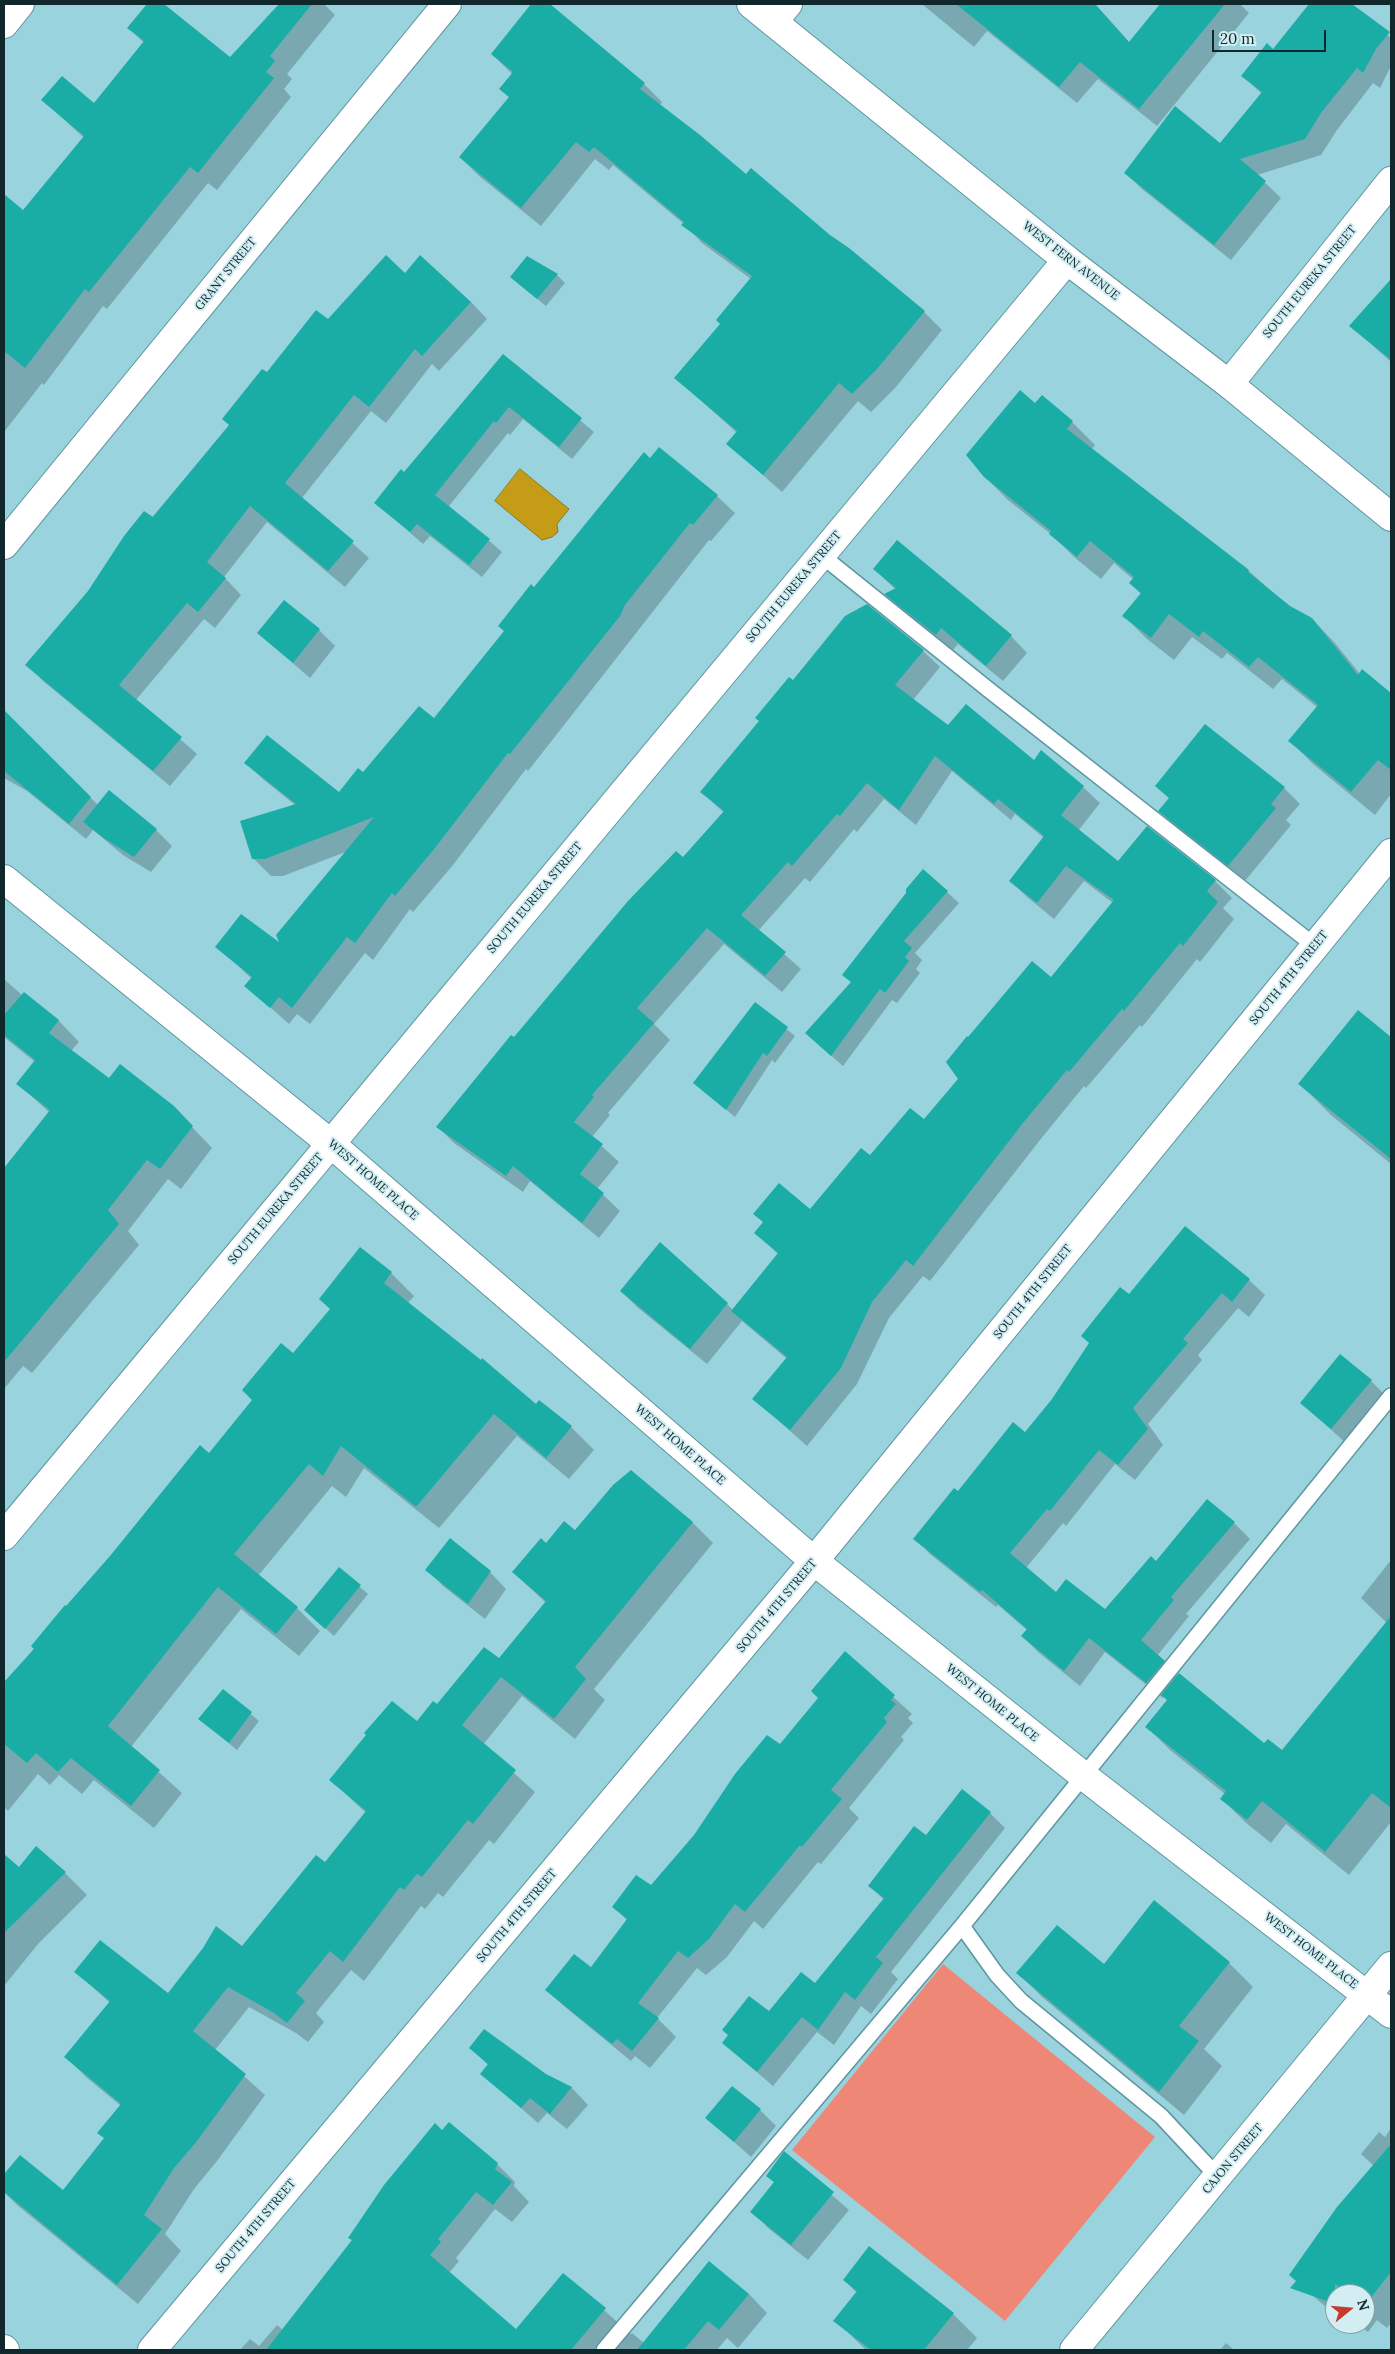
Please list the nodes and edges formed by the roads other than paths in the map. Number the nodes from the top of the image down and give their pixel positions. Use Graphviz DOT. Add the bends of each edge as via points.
graph roads {
  1 [pos="20,4"];
  2 [pos="447,4"];
  3 [pos="751,4"];
  4 [pos="780,13"];
  5 [pos="4,24"];
  6 [pos="1391,181"];
  7 [pos="1067,260"];
  8 [pos="1229,384"];
  9 [pos="1391,517"];
  10 [pos="4,545"];
  11 [pos="821,555"];
  12 [pos="1391,852"];
  13 [pos="4,879"];
  14 [pos="1315,946"];
  15 [pos="330,1144"];
  16 [pos="1391,1396"];
  17 [pos="4,1536"];
  18 [pos="814,1561"];
  19 [pos="1085,1776"];
  20 [pos="962,1926"];
  21 [pos="1391,1966"];
  22 [pos="1368,1995"];
  23 [pos="1391,2014"];
  24 [pos="1218,2177"];
  25 [pos="152,2350"];
  26 [pos="604,2350"];
  27 [pos="1074,2350"];
  1 -- 5 [label="street"];
  2 -- 10 [label="street, GRANT STREET"];
  3 -- 4 [label="street, WEST FERN AVENUE"];
  4 -- 7 [label="street, WEST FERN AVENUE"];
  6 -- 8 [label="street, SOUTH EUREKA STREET"];
  7 -- 8 [label="street, WEST FERN AVENUE"];
  7 -- 11 [label="street, SOUTH EUREKA STREET"];
  8 -- 9 [label="street, WEST FERN AVENUE"];
  11 -- 14 [label="lane"];
  11 -- 15 [label="street, SOUTH EUREKA STREET"];
  12 -- 14 [label="street, SOUTH 4TH STREET"];
  13 -- 15 [label="street, WEST HOME PLACE"];
  14 -- 18 [label="street, SOUTH 4TH STREET"];
  15 -- 17 [label="street, SOUTH EUREKA STREET"];
  15 -- 18 [label="street, WEST HOME PLACE"];
  16 -- 19 [label="lane"];
  18 -- 19 [label="street, WEST HOME PLACE"];
  18 -- 25 [label="street, SOUTH 4TH STREET"];
  19 -- 20 [label="lane"];
  19 -- 22 [label="street, WEST HOME PLACE"];
  20 -- 24 [label="lane" via="997,1975 1021,2001 1161,2116"];
  20 -- 26 [label="lane"];
  21 -- 22 [label="street, CAJON STREET"];
  22 -- 23 [label="street, WEST HOME PLACE"];
  22 -- 24 [label="street, CAJON STREET"];
  24 -- 27 [label="street, CAJON STREET"];
}
